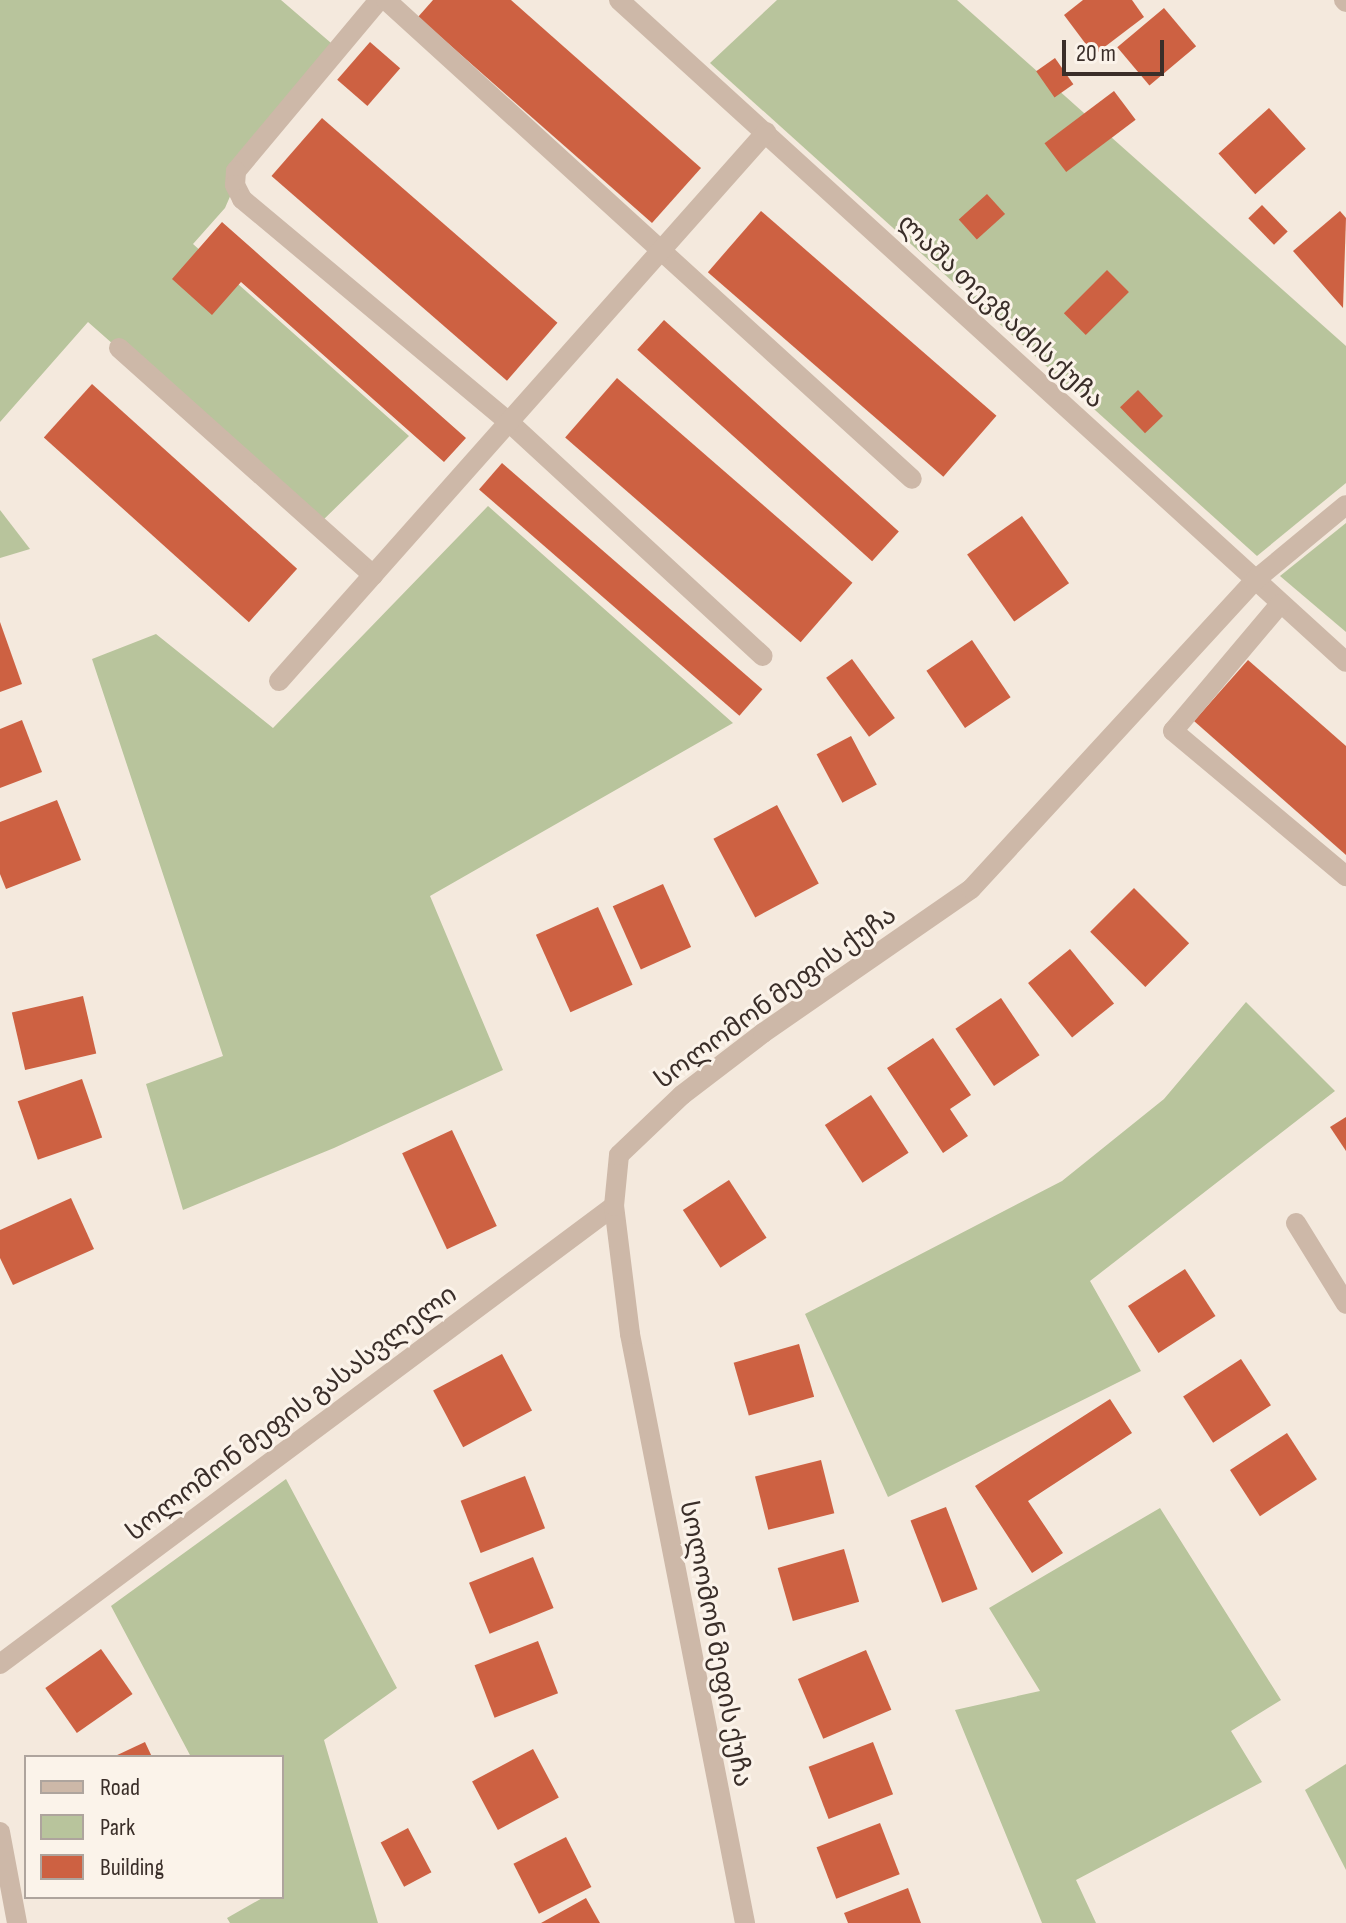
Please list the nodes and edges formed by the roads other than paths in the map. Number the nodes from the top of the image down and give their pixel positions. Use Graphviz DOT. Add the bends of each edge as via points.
graph roads {
  1 [pos="379,0"];
  2 [pos="386,0"];
  3 [pos="619,0"];
  4 [pos="766,132"];
  5 [pos="659,254"];
  6 [pos="119,348"];
  7 [pos="509,422"];
  8 [pos="912,479"];
  9 [pos="1346,505"];
  10 [pos="373,575"];
  11 [pos="1254,581"];
  12 [pos="1280,604"];
  13 [pos="763,656"];
  14 [pos="1346,662"];
  15 [pos="279,681"];
  16 [pos="1346,876"];
  17 [pos="614,1206"];
  18 [pos="1296,1223"];
  19 [pos="1346,1304"];
  20 [pos="0,1664"];
  21 [pos="0,1832"];
  22 [pos="17,1923"];
  23 [pos="745,1923"];
  1 -- 7 [label="street" via="236,171 235,185 242,199"];
  2 -- 5 [label="street"];
  3 -- 4 [label="street, ლაშა თევზაძის ქუჩა"];
  4 -- 5 [label="street"];
  4 -- 11 [label="street, ლაშა თევზაძის ქუჩა"];
  5 -- 7 [label="street"];
  5 -- 8 [label="street"];
  6 -- 10 [label="street"];
  7 -- 10 [label="street"];
  7 -- 13 [label="street"];
  9 -- 11 [label="street, სოლომონ მეფის ქუჩა"];
  10 -- 15 [label="street"];
  11 -- 12 [label="street, ლაშა თევზაძის ქუჩა"];
  11 -- 17 [label="street, სოლომონ მეფის ქუჩა" via="971,889 763,1033 682,1095 619,1155"];
  12 -- 14 [label="street, ლაშა თევზაძის ქუჩა"];
  12 -- 16 [label="street" via="1173,731"];
  17 -- 20 [label="street, სოლომონ მეფის გასასვლელი"];
  17 -- 23 [label="street, სოლომონ მეფის ქუჩა" via="630,1334"];
  18 -- 19 [label="street"];
  21 -- 22 [label="street"];
}
